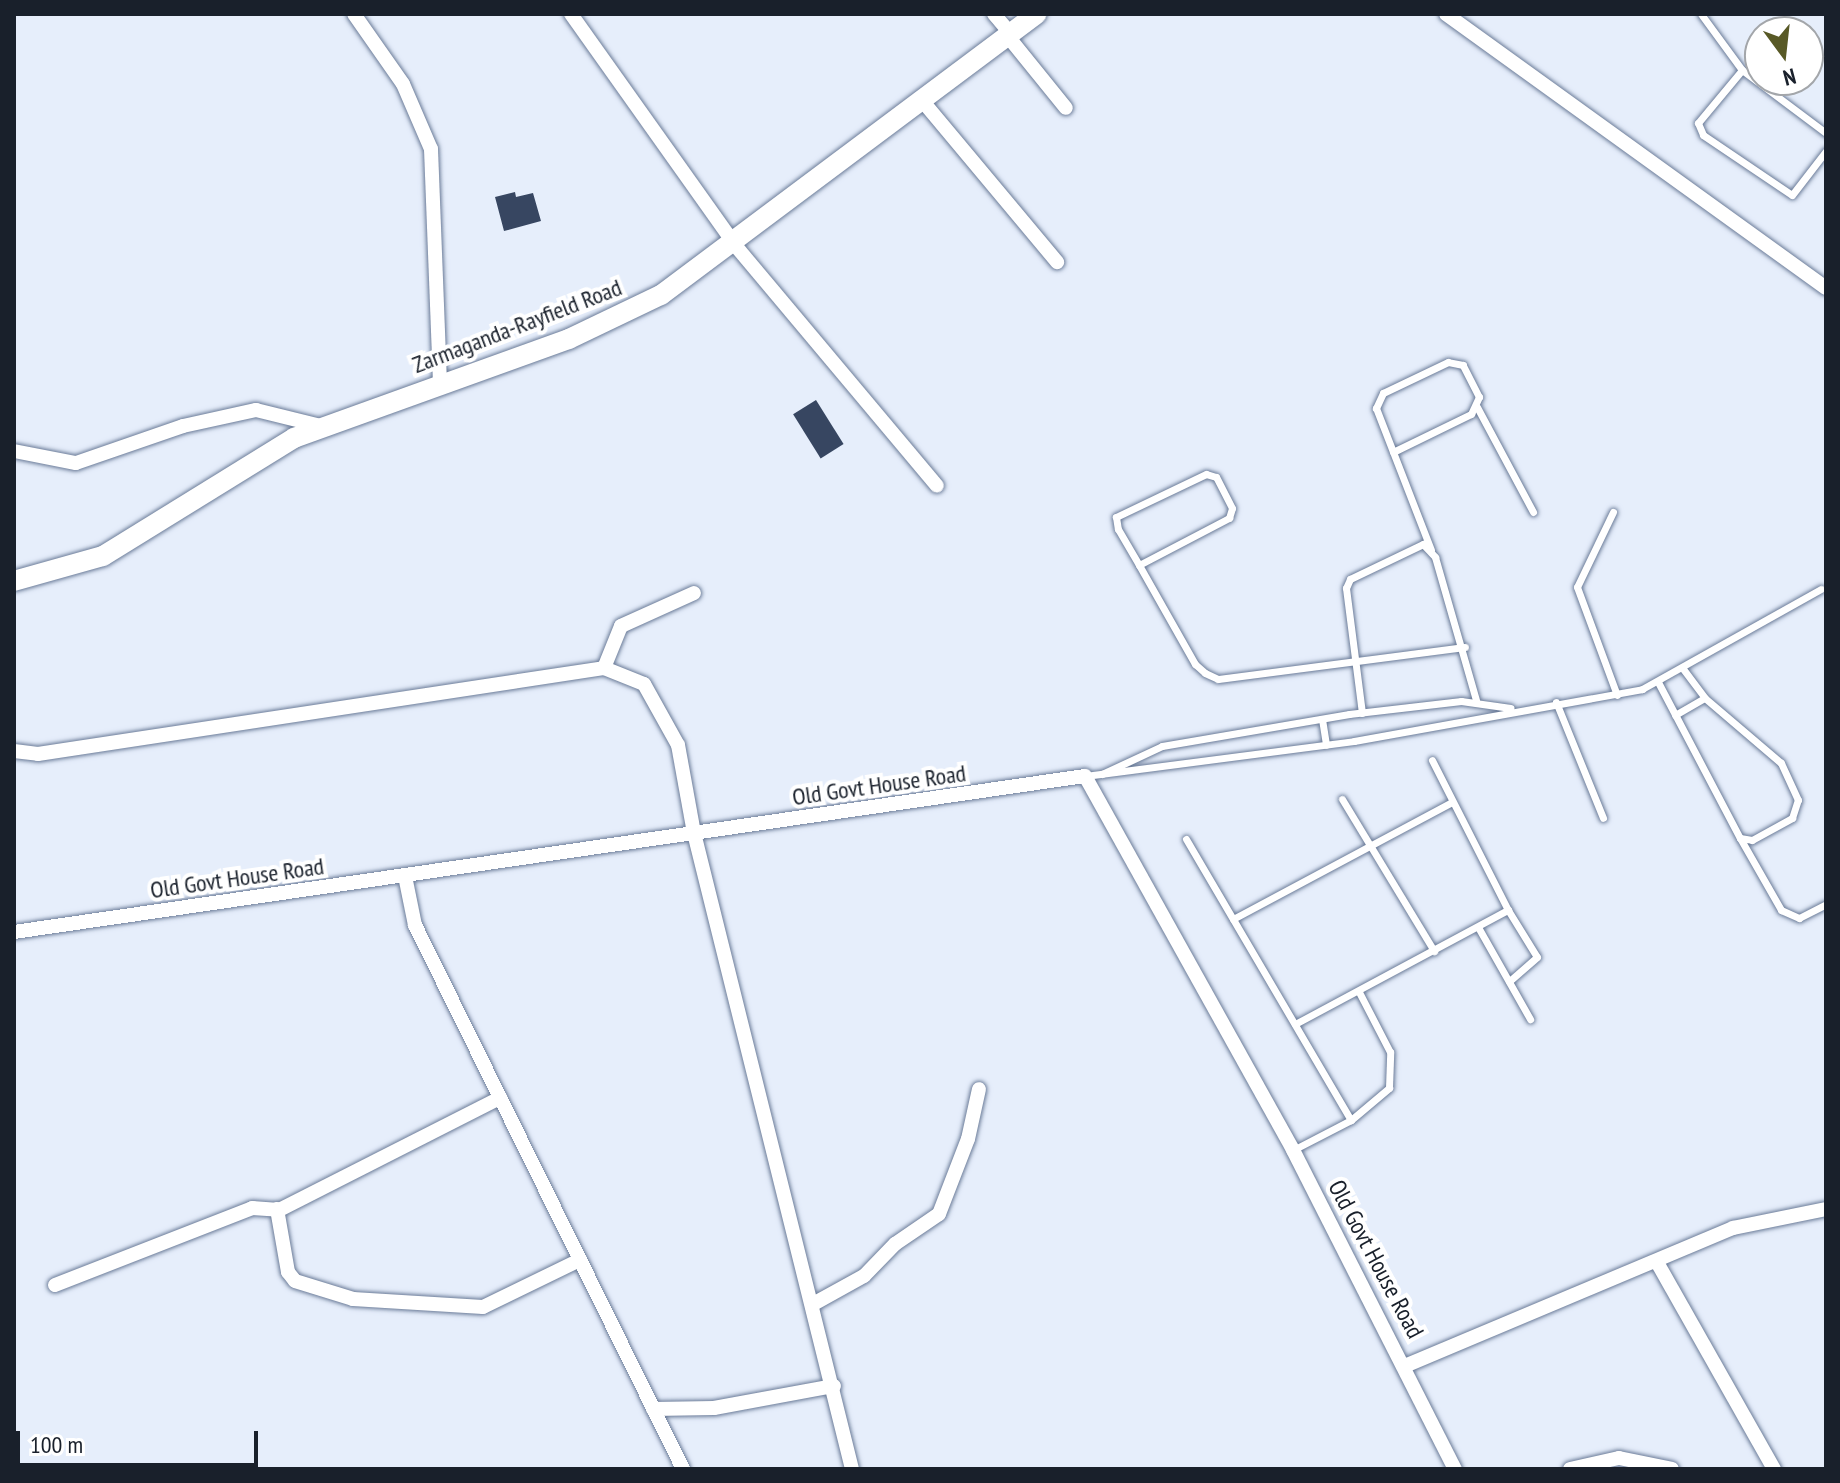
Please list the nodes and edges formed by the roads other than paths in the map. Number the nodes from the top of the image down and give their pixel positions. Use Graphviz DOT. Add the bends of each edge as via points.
graph roads {
  1 [pos="354,14"];
  2 [pos="571,14"];
  3 [pos="994,14"];
  4 [pos="1036,14"];
  5 [pos="1446,14"];
  6 [pos="1701,14"];
  7 [pos="1008,33"];
  8 [pos="1742,70"];
  9 [pos="920,98"];
  10 [pos="1066,108"];
  11 [pos="1826,133"];
  12 [pos="1826,151"];
  13 [pos="735,245"];
  14 [pos="1057,262"];
  15 [pos="1826,288"];
  16 [pos="440,385"];
  17 [pos="1477,407"];
  18 [pos="325,427"];
  19 [pos="14,451"];
  20 [pos="1393,452"];
  21 [pos="937,486"];
  22 [pos="1533,512"];
  23 [pos="1613,512"];
  24 [pos="1431,550"];
  25 [pos="1139,565"];
  26 [pos="14,581"];
  27 [pos="1821,589"];
  28 [pos="694,593"];
  29 [pos="1465,647"];
  30 [pos="1354,666"];
  31 [pos="604,668"];
  32 [pos="1682,668"];
  33 [pos="1658,682"];
  34 [pos="1617,695"];
  35 [pos="1705,698"];
  36 [pos="1476,700"];
  37 [pos="1556,702"];
  38 [pos="1517,709"];
  39 [pos="1362,713"];
  40 [pos="1675,715"];
  41 [pos="1322,719"];
  42 [pos="1326,745"];
  43 [pos="14,751"];
  44 [pos="1432,760"];
  45 [pos="1093,776"];
  46 [pos="1342,799"];
  47 [pos="1452,802"];
  48 [pos="1603,818"];
  49 [pos="694,833"];
  50 [pos="1740,838"];
  51 [pos="1186,839"];
  52 [pos="1371,846"];
  53 [pos="405,876"];
  54 [pos="1826,904"];
  55 [pos="1508,910"];
  56 [pos="1233,919"];
  57 [pos="1478,927"];
  58 [pos="14,932"];
  59 [pos="1434,951"];
  60 [pos="1509,981"];
  61 [pos="1359,992"];
  62 [pos="1530,1019"];
  63 [pos="1295,1024"];
  64 [pos="979,1089"];
  65 [pos="500,1098"];
  66 [pos="1351,1120"];
  67 [pos="1293,1150"];
  68 [pos="277,1209"];
  69 [pos="1826,1209"];
  70 [pos="580,1260"];
  71 [pos="1658,1264"];
  72 [pos="55,1285"];
  73 [pos="815,1303"];
  74 [pos="1407,1365"];
  75 [pos="834,1386"];
  76 [pos="653,1409"];
  77 [pos="683,1469"];
  78 [pos="852,1469"];
  79 [pos="1455,1469"];
  80 [pos="1570,1469"];
  81 [pos="1672,1469"];
  82 [pos="1774,1469"];
  1 -- 16 [label="street" via="403,84 431,149 437,182"];
  2 -- 13 [label="street"];
  3 -- 7 [label="street"];
  4 -- 7 [label="street, Zarmaganda-Rayfield Road"];
  5 -- 15 [label="street"];
  6 -- 8 [label="lane"];
  7 -- 9 [label="street, Zarmaganda-Rayfield Road"];
  7 -- 10 [label="street"];
  8 -- 11 [label="lane"];
  8 -- 12 [label="lane" via="1698,123 1703,135 1792,195"];
  9 -- 13 [label="street, Zarmaganda-Rayfield Road"];
  9 -- 14 [label="street"];
  13 -- 16 [label="street, Zarmaganda-Rayfield Road" via="612,322"];
  13 -- 21 [label="street"];
  16 -- 18 [label="street, Zarmaganda-Rayfield Road"];
  17 -- 20 [label="lane"];
  17 -- 20 [label="lane" via="1463,365 1455,363 1383,393 1376,408"];
  17 -- 22 [label="lane"];
  18 -- 19 [label="street" via="256,410 183,426 76,463"];
  18 -- 26 [label="street, Zarmaganda-Rayfield Road" via="294,438 103,556"];
  20 -- 24 [label="lane"];
  23 -- 34 [label="lane" via="1577,587"];
  24 -- 29 [label="lane"];
  24 -- 30 [label="lane" via="1423,544 1350,579 1343,596"];
  25 -- 25 [label="lane" via="1116,517 1197,473 1216,477 1232,508 1224,524"];
  25 -- 30 [label="lane" via="1195,664 1218,679"];
  27 -- 32 [label="lane"];
  28 -- 31 [label="street" via="621,626"];
  29 -- 30 [label="lane"];
  29 -- 36 [label="lane"];
  30 -- 39 [label="lane"];
  31 -- 43 [label="street" via="38,754"];
  31 -- 49 [label="street" via="644,684 678,745"];
  32 -- 33 [label="lane"];
  32 -- 35 [label="lane"];
  33 -- 34 [label="lane"];
  33 -- 40 [label="lane"];
  34 -- 37 [label="lane"];
  35 -- 40 [label="lane"];
  35 -- 50 [label="lane" via="1771,750 1794,786 1792,818 1752,840"];
  36 -- 38 [label="lane"];
  36 -- 39 [label="lane"];
  37 -- 38 [label="lane"];
  37 -- 48 [label="lane"];
  38 -- 42 [label="lane"];
  39 -- 41 [label="lane"];
  40 -- 50 [label="lane"];
  41 -- 42 [label="lane"];
  41 -- 45 [label="lane" via="1162,746"];
  42 -- 45 [label="lane"];
  44 -- 47 [label="lane"];
  45 -- 49 [label="street, Old Govt House Road"];
  45 -- 67 [label="street, Old Govt House Road"];
  46 -- 52 [label="lane"];
  47 -- 52 [label="lane"];
  47 -- 55 [label="lane"];
  49 -- 53 [label="street, Old Govt House Road"];
  49 -- 73 [label="street"];
  50 -- 54 [label="lane" via="1781,910 1799,918"];
  51 -- 56 [label="lane"];
  52 -- 56 [label="lane"];
  52 -- 59 [label="lane"];
  53 -- 58 [label="street, Old Govt House Road"];
  53 -- 65 [label="street" via="415,925"];
  55 -- 57 [label="lane"];
  55 -- 60 [label="lane" via="1537,957"];
  56 -- 63 [label="lane"];
  57 -- 59 [label="lane"];
  57 -- 60 [label="lane"];
  59 -- 61 [label="lane"];
  60 -- 62 [label="lane"];
  61 -- 63 [label="lane"];
  61 -- 66 [label="lane" via="1390,1052 1392,1073 1389,1088"];
  63 -- 66 [label="lane"];
  64 -- 73 [label="street" via="963,1154 939,1214 864,1276"];
  65 -- 68 [label="street"];
  65 -- 70 [label="street"];
  66 -- 67 [label="lane"];
  67 -- 74 [label="street, Old Govt House Road"];
  68 -- 70 [label="street" via="288,1272 295,1281 353,1299 483,1307"];
  68 -- 72 [label="street" via="252,1208"];
  69 -- 71 [label="street" via="1766,1216"];
  70 -- 76 [label="street"];
  71 -- 74 [label="street"];
  71 -- 82 [label="street"];
  73 -- 75 [label="street"];
  74 -- 79 [label="street, Old Govt House Road"];
  75 -- 76 [label="street" via="714,1408"];
  75 -- 78 [label="street"];
  76 -- 77 [label="street"];
  80 -- 81 [label="street" via="1619,1458"];
}
